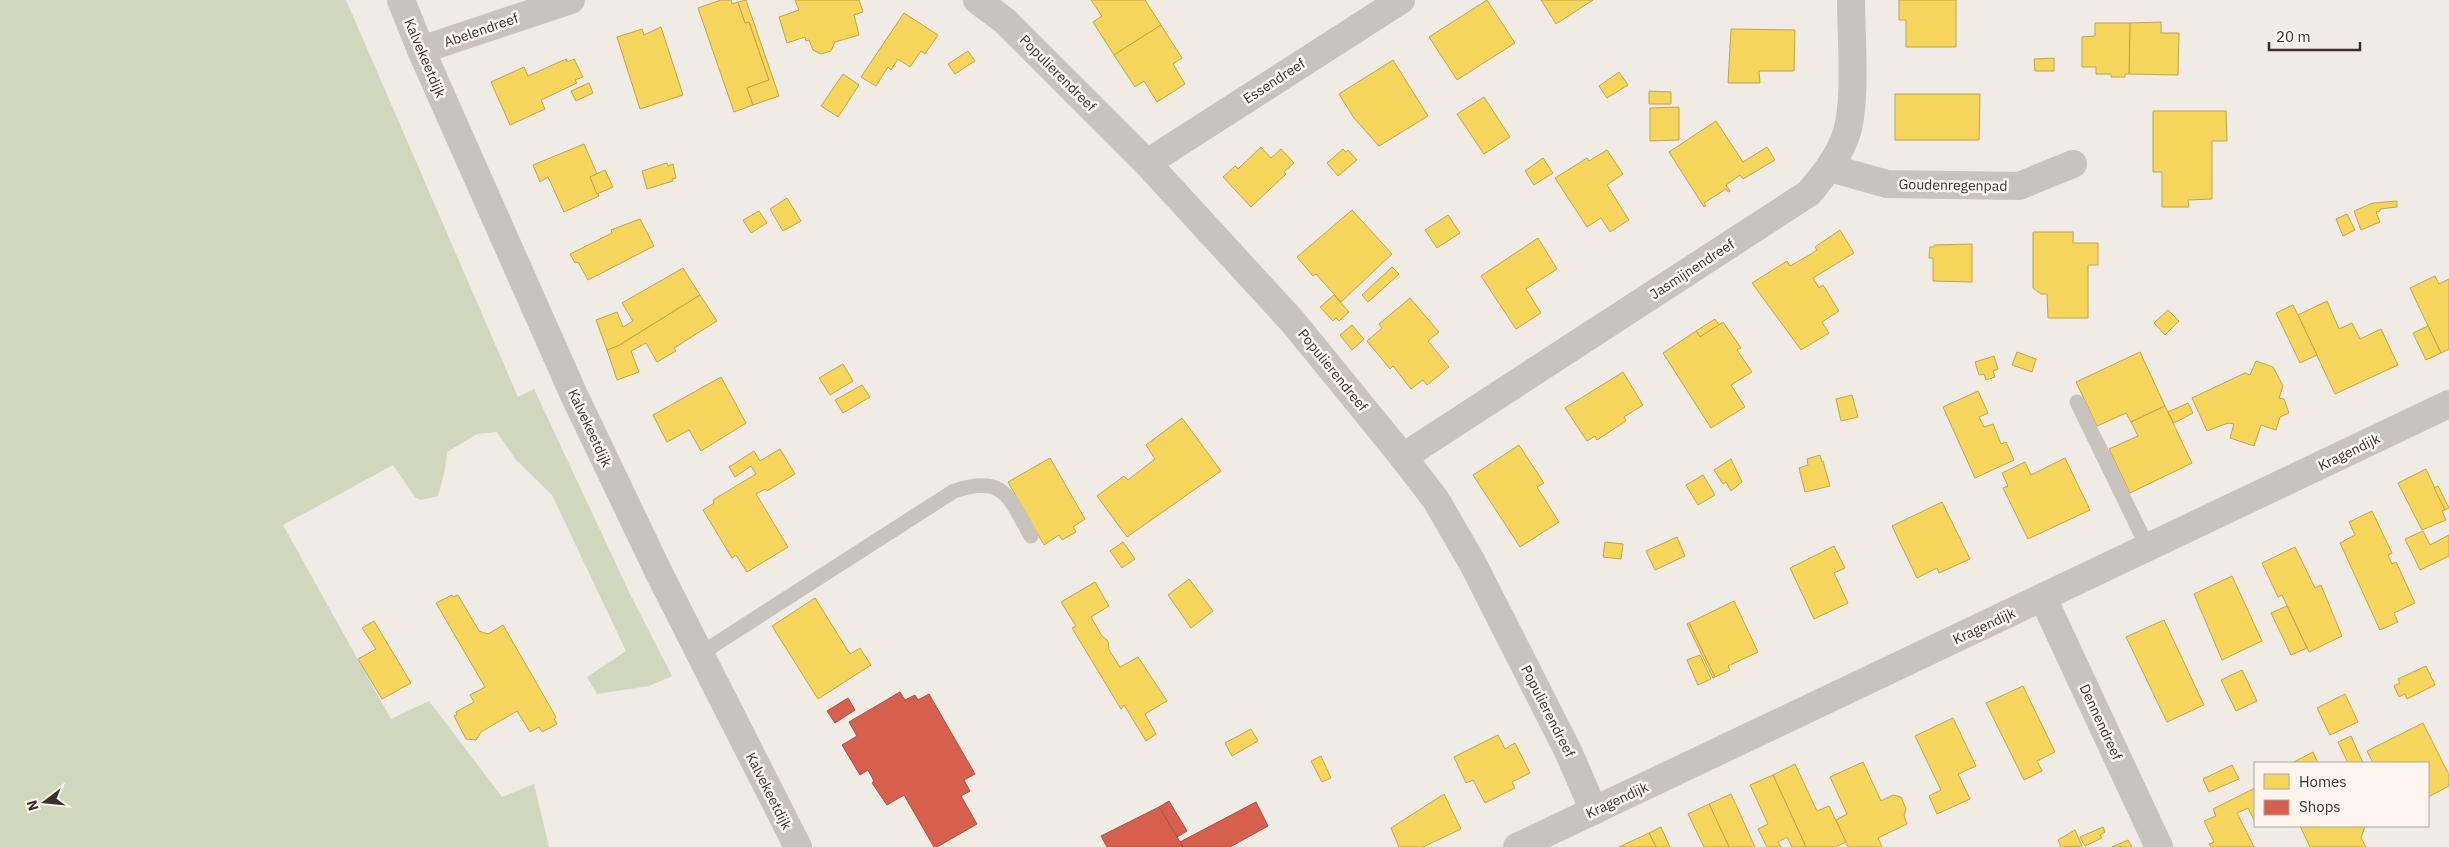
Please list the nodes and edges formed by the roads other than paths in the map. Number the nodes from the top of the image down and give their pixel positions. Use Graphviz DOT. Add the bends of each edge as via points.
graph roads {
  1 [pos="401,0"];
  2 [pos="571,0"];
  3 [pos="977,0"];
  4 [pos="1401,0"];
  5 [pos="1851,0"];
  6 [pos="421,50"];
  7 [pos="1147,163"];
  8 [pos="2073,164"];
  9 [pos="1830,168"];
  10 [pos="2077,402"];
  11 [pos="2449,404"];
  12 [pos="1403,457"];
  13 [pos="1031,536"];
  14 [pos="2148,548"];
  15 [pos="2043,598"];
  16 [pos="700,654"];
  17 [pos="1594,810"];
  18 [pos="1521,846"];
  19 [pos="798,847"];
  20 [pos="2159,847"];
  1 -- 6 [label="street, Kalvekeetdijk"];
  2 -- 6 [label="street, Abelendreef"];
  3 -- 7 [label="street, Populierendreef" via="1005,21"];
  4 -- 7 [label="street, Essendreef"];
  5 -- 9 [label="street, Jasmijnendreef" via="1852,95 1847,134"];
  6 -- 16 [label="street, Kalvekeetdijk" via="574,395"];
  7 -- 12 [label="street, Populierendreef" via="1293,322"];
  8 -- 9 [label="street, Goudenregenpad" via="2019,186 1887,184"];
  9 -- 12 [label="street, Jasmijnendreef" via="1809,193"];
  10 -- 14 [label="lane"];
  11 -- 14 [label="street, Kragendijk"];
  12 -- 17 [label="street, Populierendreef" via="1436,500 1473,564 1568,750"];
  13 -- 16 [label="lane" via="1006,494 991,485 975,484 954,491"];
  14 -- 15 [label="street, Kragendijk"];
  15 -- 17 [label="street, Kragendijk"];
  15 -- 20 [label="street, Dennendreef"];
  16 -- 19 [label="street, Kalvekeetdijk"];
  17 -- 18 [label="street, Kragendijk"];
}
